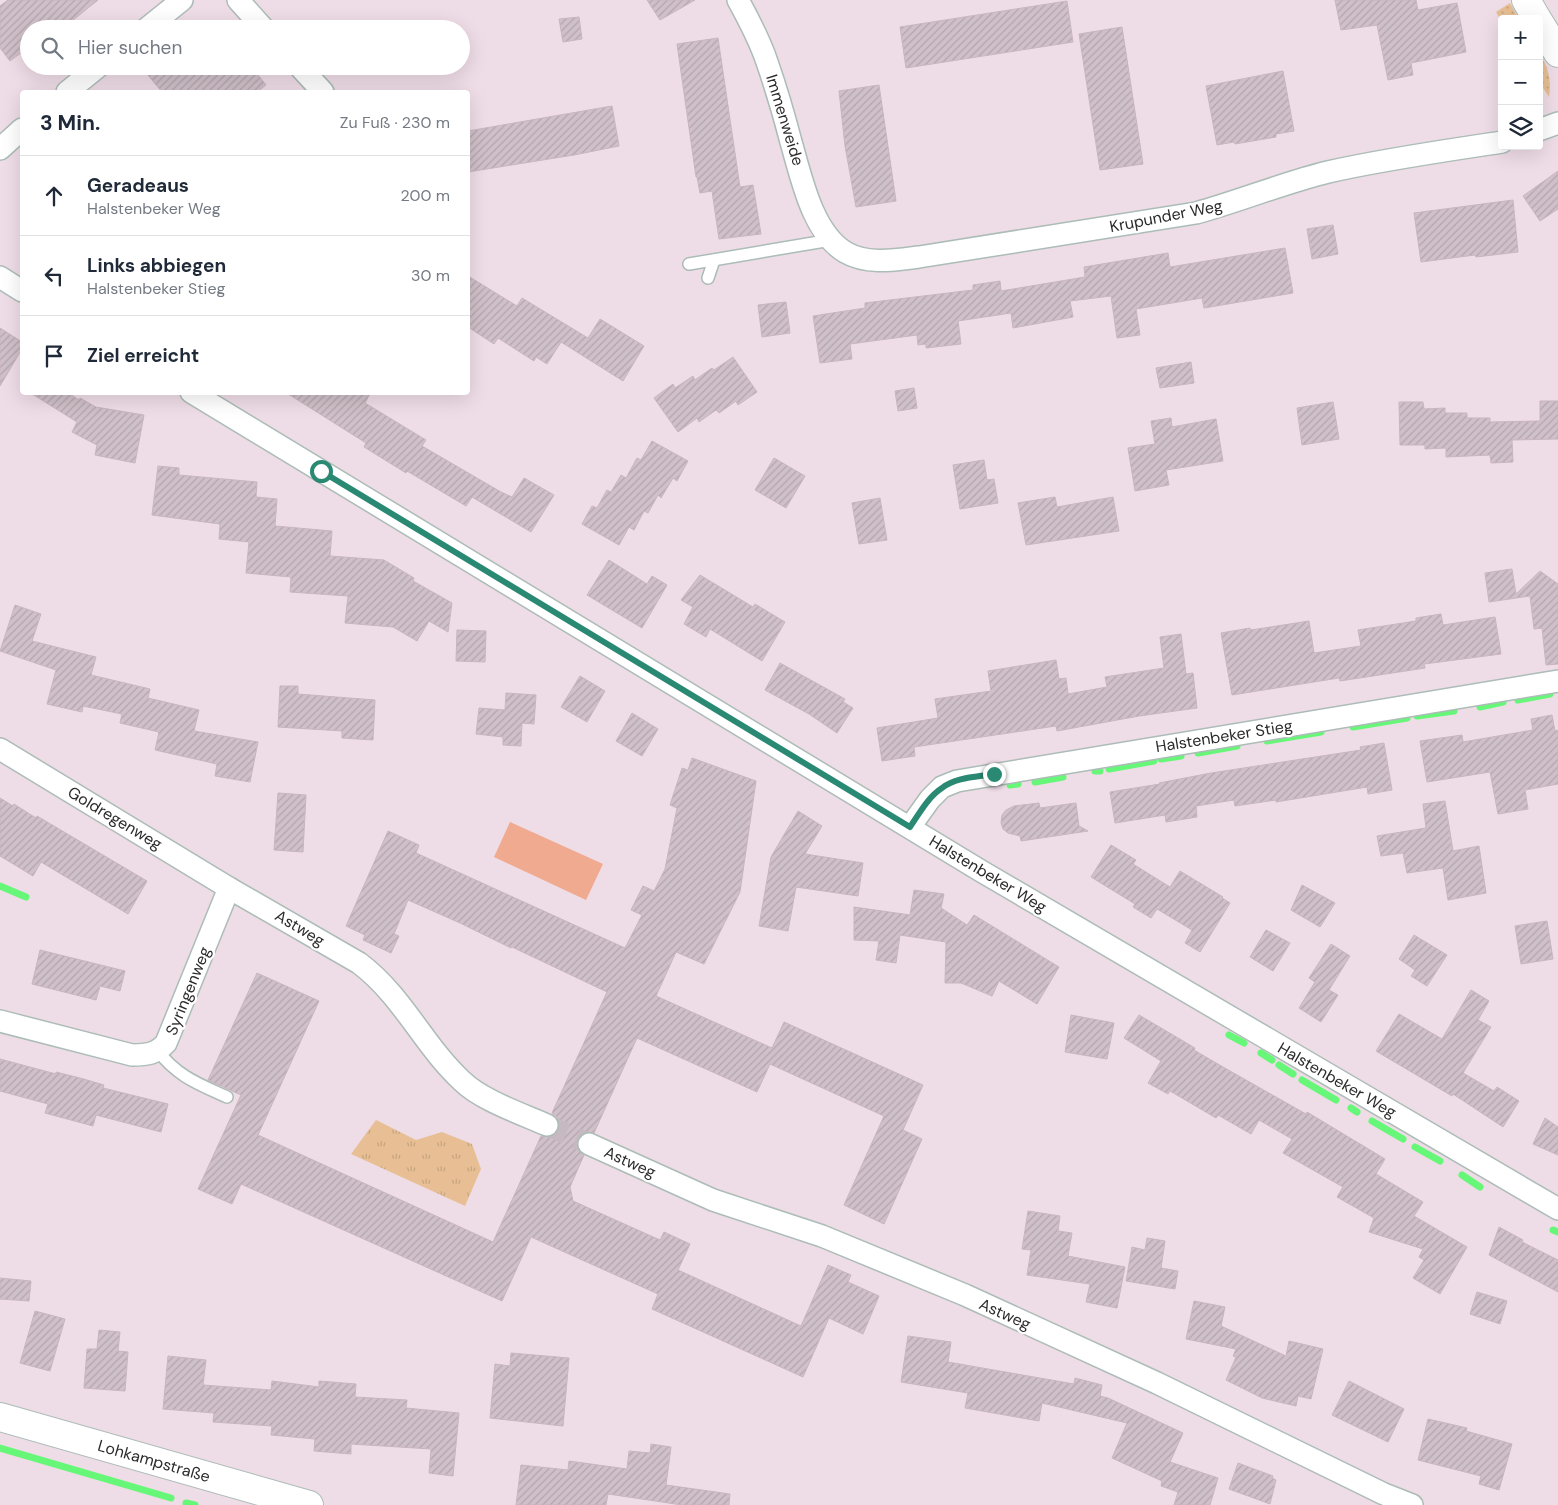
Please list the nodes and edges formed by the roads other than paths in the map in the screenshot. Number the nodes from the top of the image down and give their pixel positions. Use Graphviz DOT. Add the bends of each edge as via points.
graph roads {
  1 [pos="182,0"];
  2 [pos="238,0"];
  3 [pos="738,0"];
  4 [pos="1526,0"];
  5 [pos="1535,15"];
  6 [pos="157,20"];
  7 [pos="256,20"];
  8 [pos="1543,29"];
  9 [pos="1558,53"];
  10 [pos="88,75"];
  11 [pos="307,75"];
  12 [pos="69,90"];
  13 [pos="321,90"];
  14 [pos="1558,123"];
  15 [pos="1543,129"];
  16 [pos="20,131"];
  17 [pos="1498,143"];
  18 [pos="0,148"];
  19 [pos="830,240"];
  20 [pos="714,260"];
  21 [pos="689,264"];
  22 [pos="0,277"];
  23 [pos="708,278"];
  24 [pos="20,290"];
  25 [pos="196,395"];
  26 [pos="1558,681"];
  27 [pos="0,748"];
  28 [pos="910,827"];
  29 [pos="229,888"];
  30 [pos="0,1020"];
  31 [pos="158,1051"];
  32 [pos="227,1097"];
  33 [pos="546,1125"];
  34 [pos="589,1144"];
  35 [pos="1558,1209"];
  36 [pos="0,1417"];
  37 [pos="309,1505"];
  38 [pos="1412,1505"];
  1 -- 6 [label="street"];
  2 -- 7 [label="street"];
  3 -- 19 [label="street, Immenweide" via="766,60 806,193"];
  4 -- 5 [label="street"];
  8 -- 9 [label="street"];
  10 -- 12 [label="street"];
  11 -- 13 [label="street"];
  14 -- 15 [label="street"];
  16 -- 18 [label="street"];
  17 -- 19 [label="street, Krupunder Weg" via="1330,172 1196,212 919,257 888,261 866,259 845,252"];
  19 -- 20 [label="lane"];
  20 -- 21 [label="lane"];
  20 -- 23 [label="lane"];
  22 -- 24 [label="street"];
  25 -- 28 [label="street, Halstenbeker Weg"];
  26 -- 28 [label="street, Halstenbeker Stieg" via="957,781 942,787"];
  27 -- 29 [label="street, Goldregenweg"];
  28 -- 35 [label="street, Halstenbeker Weg"];
  29 -- 31 [label="street, Syringenweg" via="166,1043"];
  29 -- 33 [label="street, Astweg" via="359,963 393,994 429,1044 464,1083"];
  30 -- 31 [label="street, Syringenweg" via="132,1055"];
  31 -- 32 [label="lane" via="183,1076"];
  34 -- 38 [label="street, Astweg" via="713,1200 822,1236 965,1295 1119,1364"];
  36 -- 37 [label="street, Lohkampstraße"];
}
